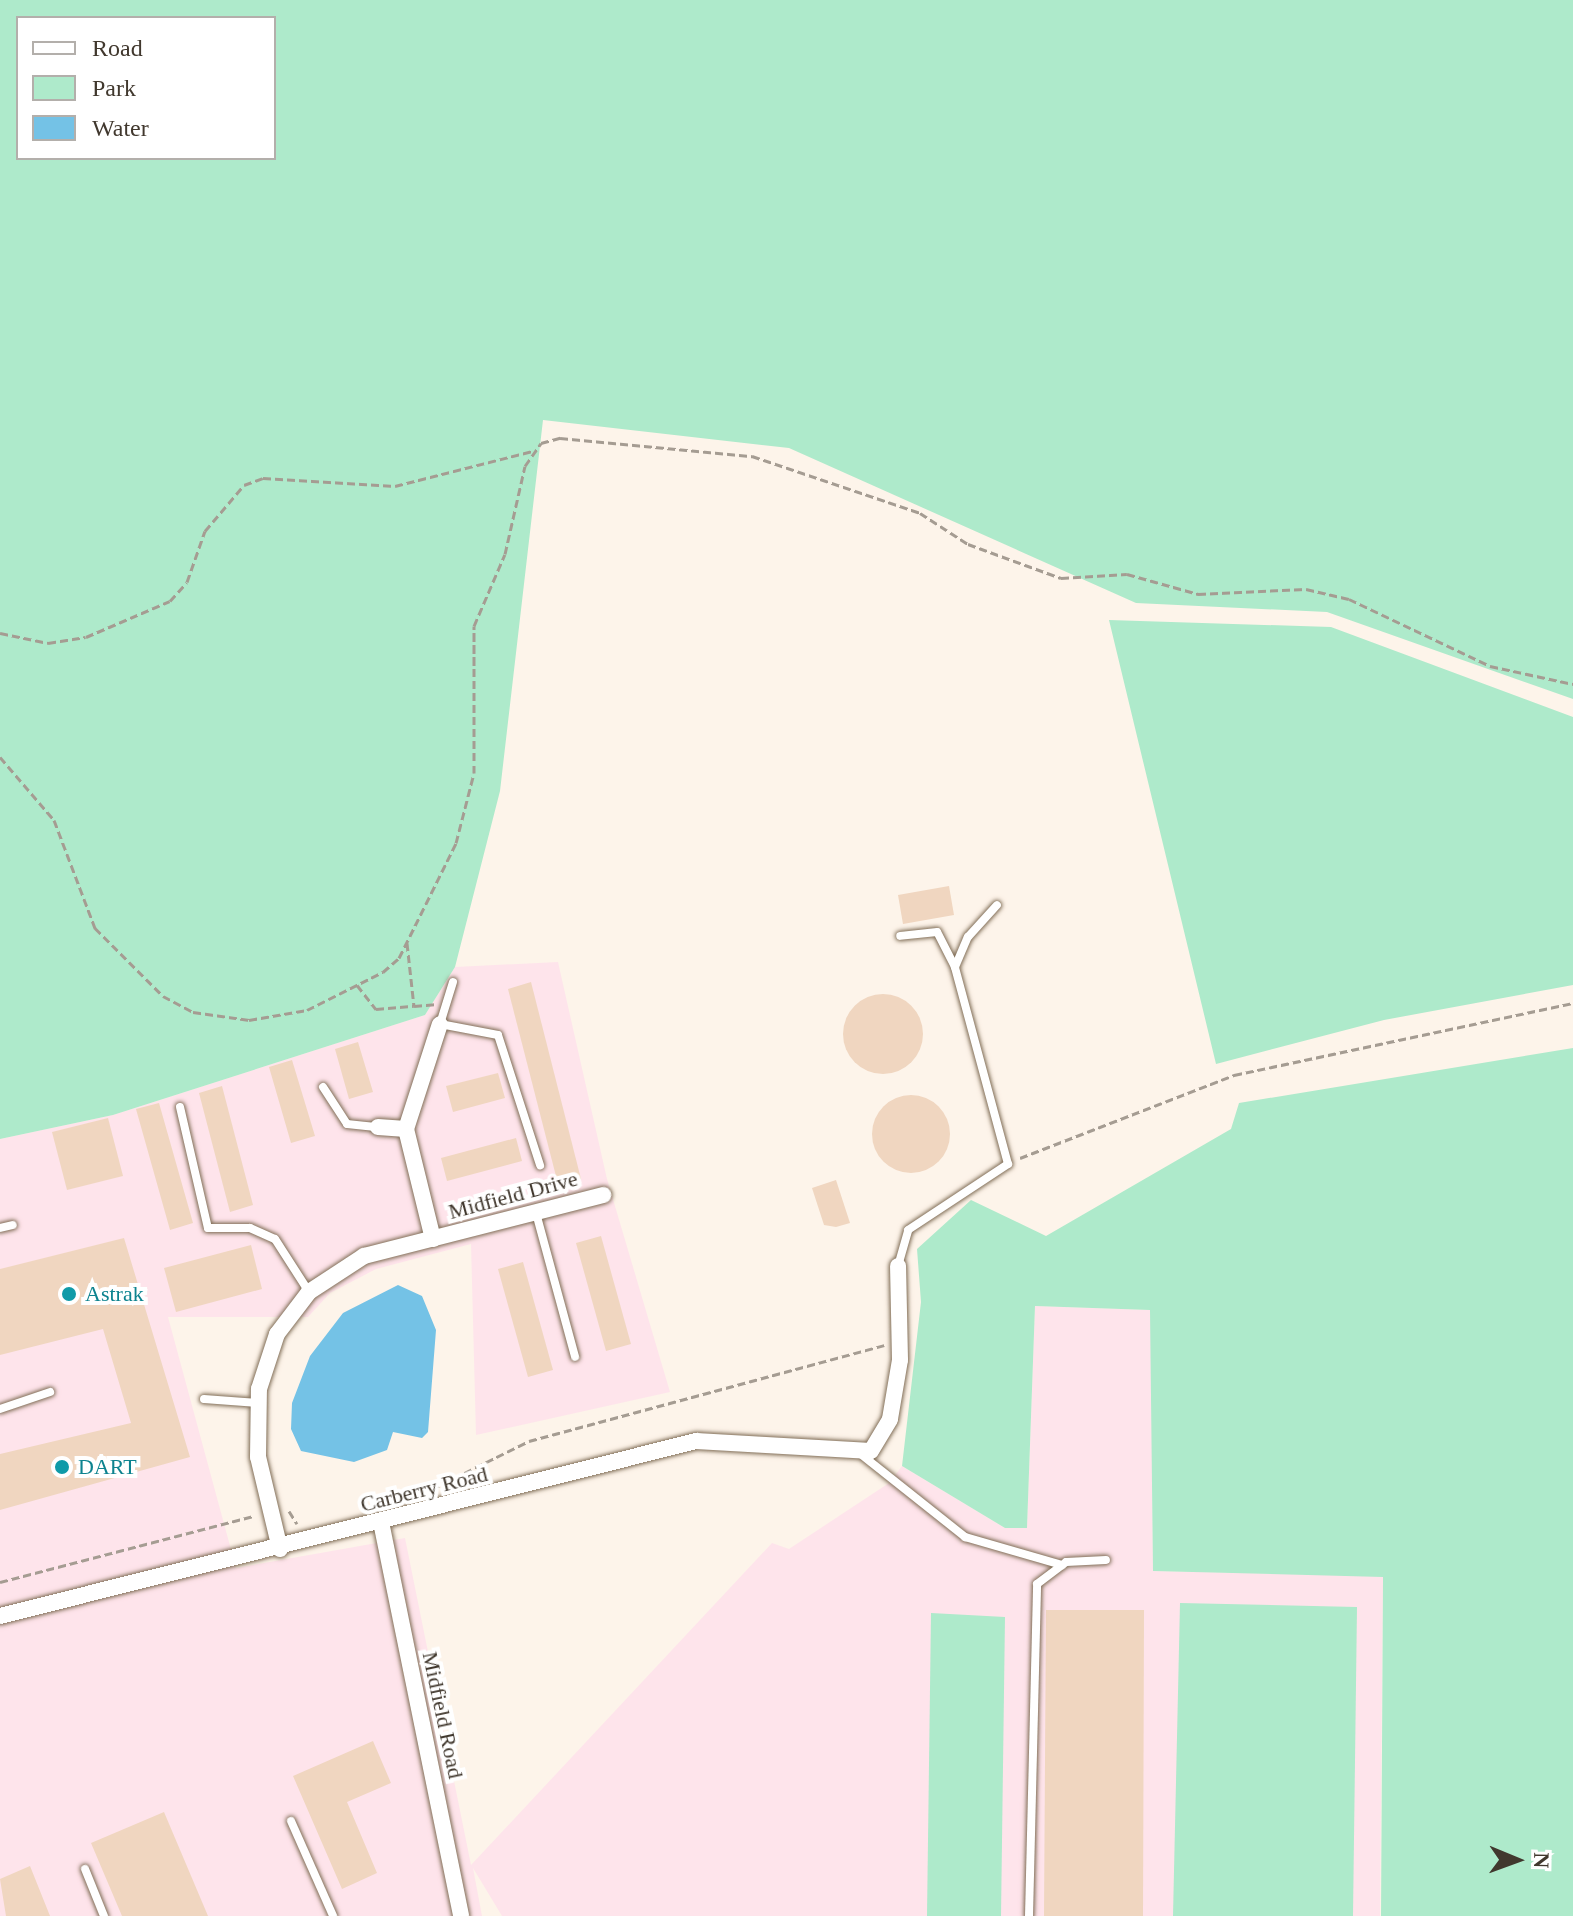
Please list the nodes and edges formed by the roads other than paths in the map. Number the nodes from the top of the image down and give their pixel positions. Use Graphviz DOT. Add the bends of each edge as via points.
graph roads {
  1 [pos="997,905"];
  2 [pos="900,936"];
  3 [pos="955,967"];
  4 [pos="453,982"];
  5 [pos="440,1024"];
  6 [pos="323,1087"];
  7 [pos="180,1107"];
  8 [pos="378,1127"];
  9 [pos="406,1129"];
  10 [pos="540,1165"];
  11 [pos="603,1195"];
  12 [pos="536,1213"];
  13 [pos="13,1225"];
  14 [pos="0,1228"];
  15 [pos="433,1239"];
  16 [pos="898,1266"];
  17 [pos="309,1292"];
  18 [pos="575,1357"];
  19 [pos="50,1392"];
  20 [pos="204,1399"];
  21 [pos="258,1403"];
  22 [pos="0,1409"];
  23 [pos="862,1454"];
  24 [pos="381,1522"];
  25 [pos="280,1549"];
  26 [pos="1106,1560"];
  27 [pos="1062,1565"];
  28 [pos="0,1616"];
  29 [pos="291,1821"];
  30 [pos="85,1869"];
  31 [pos="104,1916"];
  32 [pos="333,1916"];
  33 [pos="461,1916"];
  34 [pos="1029,1916"];
  1 -- 3 [label="lane" via="968,937"];
  2 -- 3 [label="lane" via="937,932"];
  3 -- 16 [label="lane" via="1008,1164 908,1230"];
  4 -- 5 [label="lane"];
  5 -- 9 [label="street"];
  5 -- 10 [label="lane" via="498,1035"];
  6 -- 8 [label="lane" via="347,1124"];
  7 -- 17 [label="lane" via="208,1228 250,1228 275,1239"];
  8 -- 9 [label="street"];
  9 -- 15 [label="street, Midfield Drive"];
  11 -- 12 [label="street, Midfield Drive"];
  12 -- 15 [label="street, Midfield Drive"];
  12 -- 18 [label="lane"];
  13 -- 14 [label="lane"];
  15 -- 17 [label="street, Midfield Drive" via="364,1256"];
  16 -- 23 [label="street" via="900,1341 890,1419 882,1442"];
  17 -- 21 [label="street, Midfield Drive" via="277,1334"];
  19 -- 22 [label="lane"];
  20 -- 21 [label="lane"];
  21 -- 25 [label="street, Midfield Drive" via="258,1457"];
  23 -- 24 [label="street, Carberry Road" via="754,1440 696,1441"];
  23 -- 27 [label="lane" via="965,1537"];
  24 -- 25 [label="street, Carberry Road"];
  24 -- 33 [label="street, Midfield Road"];
  25 -- 28 [label="street, Carberry Road"];
  26 -- 27 [label="lane"];
  27 -- 34 [label="lane" via="1037,1584 1031,1631"];
  29 -- 32 [label="lane"];
  30 -- 31 [label="lane"];
}
